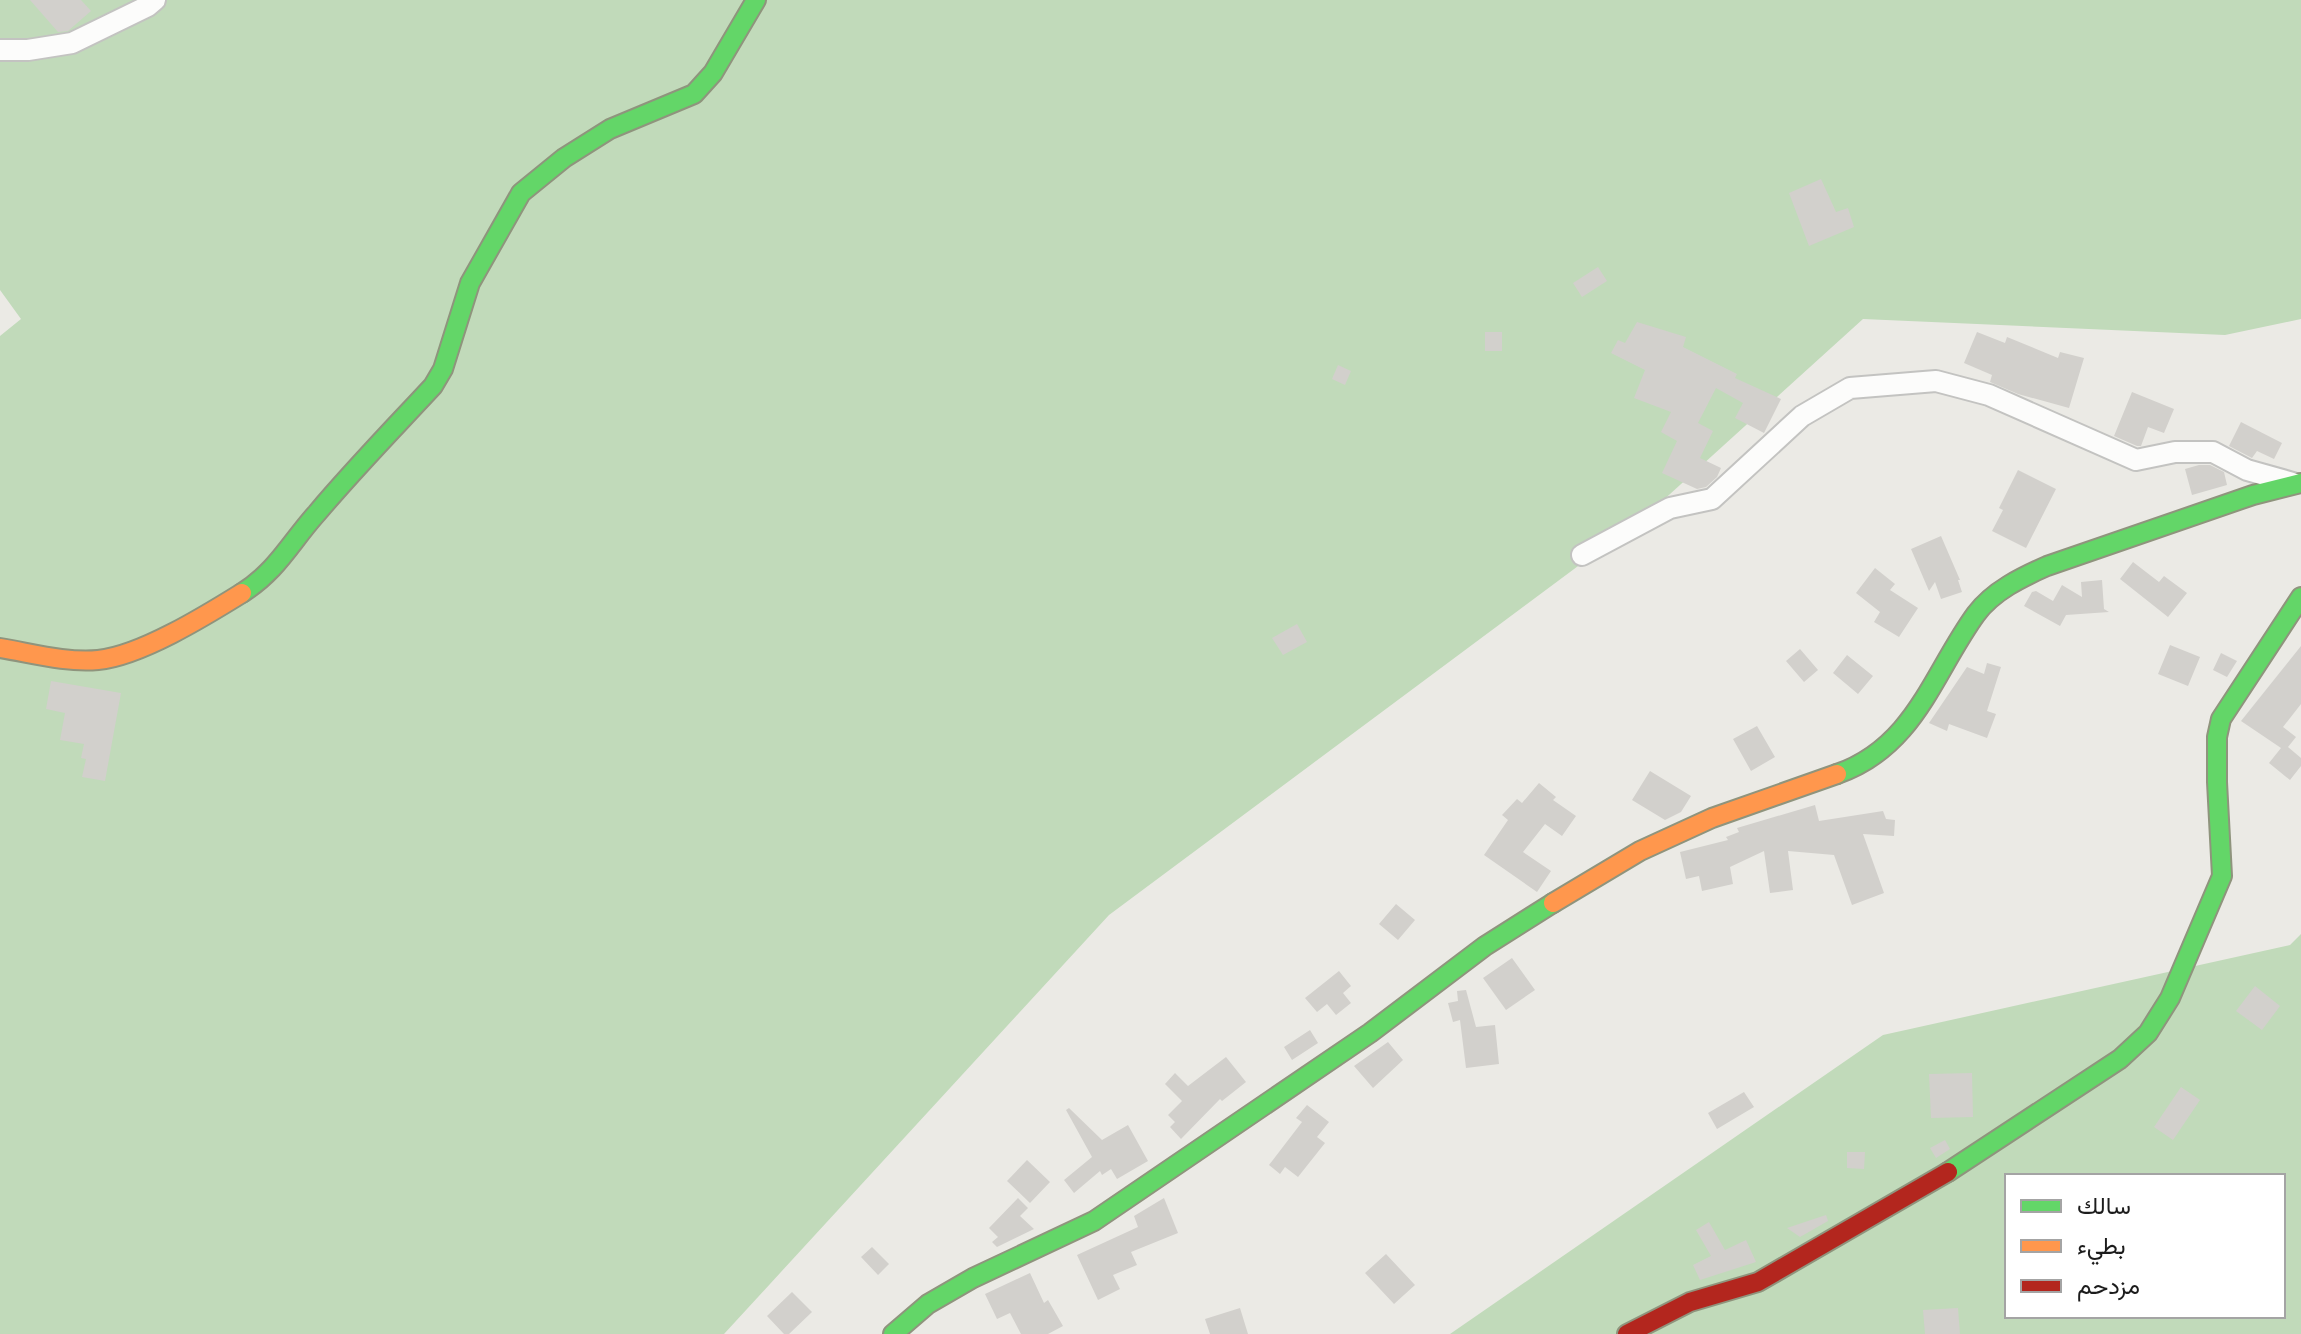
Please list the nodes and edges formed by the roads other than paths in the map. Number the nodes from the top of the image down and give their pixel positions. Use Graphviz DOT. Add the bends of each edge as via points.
graph roads {
  1 [pos="155,0"];
  2 [pos="756,0"];
  3 [pos="0,50"];
  4 [pos="2299,484"];
  5 [pos="1582,555"];
  6 [pos="2301,597"];
  7 [pos="0,648"];
  8 [pos="893,1334"];
  9 [pos="1627,1334"];
  1 -- 3 [label="street" via="72,43"];
  2 -- 7 [label="street" via="713,73 694,94 610,129 521,193 470,283 433,386 257,583 127,654 66,659"];
  4 -- 5 [label="street" via="2247,470 2213,452 2136,460 1989,395 1936,381 1850,388 1802,416 1712,499 1670,508"];
  4 -- 8 [label="street" via="2020,578 1977,613 1912,717 1876,754 1844,772 1712,818 1573,890 1094,1221 973,1278 928,1304"];
  6 -- 9 [label="street" via="2221,719 2217,782 2222,876 2170,998 2148,1033 2120,1059 1966,1161 1798,1259 1758,1282 1690,1302"];
}
